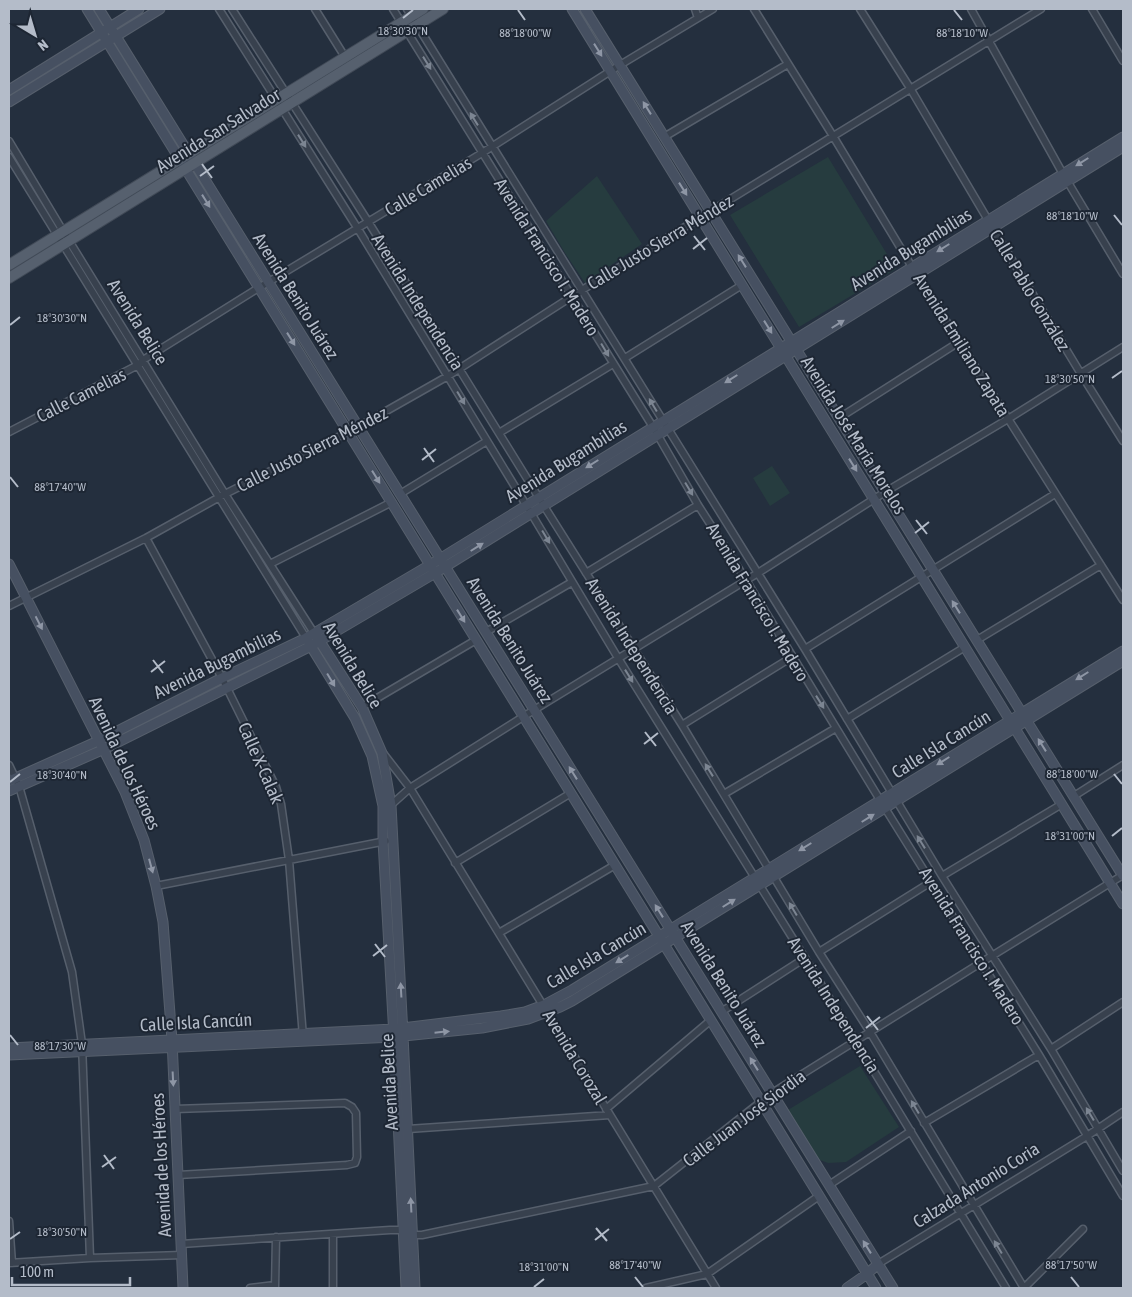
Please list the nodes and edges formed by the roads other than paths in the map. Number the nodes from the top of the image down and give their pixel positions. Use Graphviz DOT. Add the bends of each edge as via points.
graph roads {
  1 [pos="87,9"];
  2 [pos="100,9"];
  3 [pos="139,9"];
  4 [pos="160,9"];
  5 [pos="219,9"];
  6 [pos="232,9"];
  7 [pos="315,9"];
  8 [pos="393,9"];
  9 [pos="423,9"];
  10 [pos="444,9"];
  11 [pos="572,9"];
  12 [pos="585,9"];
  13 [pos="695,9"];
  14 [pos="713,9"];
  15 [pos="754,9"];
  16 [pos="860,9"];
  17 [pos="970,9"];
  18 [pos="1042,9"];
  19 [pos="1092,9"];
  20 [pos="409,12"];
  21 [pos="698,18"];
  22 [pos="401,22"];
  23 [pos="417,25"];
  24 [pos="110,26"];
  25 [pos="102,32"];
  26 [pos="407,32"];
  27 [pos="116,36"];
  28 [pos="988,40"];
  29 [pos="107,41"];
  30 [pos="345,57"];
  31 [pos="1123,61"];
  32 [pos="788,64"];
  33 [pos="620,66"];
  34 [pos="611,72"];
  35 [pos="910,88"];
  36 [pos="9,90"];
  37 [pos="285,94"];
  38 [pos="276,100"];
  39 [pos="9,102"];
  40 [pos="292,103"];
  41 [pos="282,109"];
  42 [pos="664,136"];
  43 [pos="833,136"];
  44 [pos="1123,137"];
  45 [pos="9,141"];
  46 [pos="491,147"];
  47 [pos="1123,148"];
  48 [pos="482,153"];
  49 [pos="184,156"];
  50 [pos="9,157"];
  51 [pos="190,166"];
  52 [pos="1066,178"];
  53 [pos="711,212"];
  54 [pos="700,217"];
  55 [pos="369,223"];
  56 [pos="990,224"];
  57 [pos="358,229"];
  58 [pos="60,233"];
  59 [pos="66,243"];
  60 [pos="9,265"];
  61 [pos="915,271"];
  62 [pos="1123,274"];
  63 [pos="9,278"];
  64 [pos="268,282"];
  65 [pos="742,285"];
  66 [pos="260,288"];
  67 [pos="582,290"];
  68 [pos="572,297"];
  69 [pos="959,342"];
  70 [pos="794,345"];
  71 [pos="1123,347"];
  72 [pos="783,352"];
  73 [pos="625,358"];
  74 [pos="141,363"];
  75 [pos="613,364"];
  76 [pos="458,369"];
  77 [pos="1081,374"];
  78 [pos="448,376"];
  79 [pos="839,418"];
  80 [pos="1008,419"];
  81 [pos="665,425"];
  82 [pos="358,427"];
  83 [pos="655,431"];
  84 [pos="9,432"];
  85 [pos="348,432"];
  86 [pos="499,433"];
  87 [pos="487,441"];
  88 [pos="1123,441"];
  89 [pos="885,492"];
  90 [pos="400,494"];
  91 [pos="1055,494"];
  92 [pos="222,495"];
  93 [pos="874,500"];
  94 [pos="392,502"];
  95 [pos="541,502"];
  96 [pos="698,505"];
  97 [pos="529,509"];
  98 [pos="146,538"];
  99 [pos="442,562"];
  100 [pos="9,564"];
  101 [pos="270,564"];
  102 [pos="1101,565"];
  103 [pos="433,569"];
  104 [pos="933,570"];
  105 [pos="586,573"];
  106 [pos="758,573"];
  107 [pos="922,576"];
  108 [pos="746,580"];
  109 [pos="572,582"];
  110 [pos="26,598"];
  111 [pos="1123,600"];
  112 [pos="9,606"];
  113 [pos="486,632"];
  114 [pos="317,637"];
  115 [pos="476,640"];
  116 [pos="977,640"];
  117 [pos="308,642"];
  118 [pos="965,647"];
  119 [pos="633,649"];
  120 [pos="804,649"];
  121 [pos="1123,651"];
  122 [pos="618,658"];
  123 [pos="792,658"];
  124 [pos="1123,661"];
  125 [pos="222,678"];
  126 [pos="226,688"];
  127 [pos="362,707"];
  128 [pos="534,710"];
  129 [pos="524,717"];
  130 [pos="1025,717"];
  131 [pos="847,719"];
  132 [pos="1012,724"];
  133 [pos="682,725"];
  134 [pos="836,728"];
  135 [pos="98,740"];
  136 [pos="102,750"];
  137 [pos="382,753"];
  138 [pos="9,765"];
  139 [pos="1123,765"];
  140 [pos="15,782"];
  141 [pos="410,788"];
  142 [pos="9,791"];
  143 [pos="571,793"];
  144 [pos="724,794"];
  145 [pos="1074,796"];
  146 [pos="893,797"];
  147 [pos="882,804"];
  148 [pos="1062,804"];
  149 [pos="391,805"];
  150 [pos="388,841"];
  151 [pos="289,860"];
  152 [pos="455,862"];
  153 [pos="615,865"];
  154 [pos="771,872"];
  155 [pos="942,876"];
  156 [pos="1123,876"];
  157 [pos="756,882"];
  158 [pos="931,882"];
  159 [pos="1110,883"];
  160 [pos="156,886"];
  161 [pos="1123,904"];
  162 [pos="500,933"];
  163 [pos="673,933"];
  164 [pos="662,940"];
  165 [pos="819,952"];
  166 [pos="992,956"];
  167 [pos="805,958"];
  168 [pos="982,962"];
  169 [pos="1123,1002"];
  170 [pos="546,1009"];
  171 [pos="721,1012"];
  172 [pos="711,1020"];
  173 [pos="399,1032"];
  174 [pos="870,1032"];
  175 [pos="303,1037"];
  176 [pos="856,1041"];
  177 [pos="172,1044"];
  178 [pos="9,1048"];
  179 [pos="82,1048"];
  180 [pos="1051,1049"];
  181 [pos="9,1055"];
  182 [pos="1039,1055"];
  183 [pos="772,1093"];
  184 [pos="761,1101"];
  185 [pos="175,1109"];
  186 [pos="608,1112"];
  187 [pos="1123,1112"];
  188 [pos="924,1123"];
  189 [pos="1098,1128"];
  190 [pos="408,1129"];
  191 [pos="911,1131"];
  192 [pos="1087,1136"];
  193 [pos="1123,1171"];
  194 [pos="178,1175"];
  195 [pos="829,1185"];
  196 [pos="654,1186"];
  197 [pos="819,1196"];
  198 [pos="1123,1196"];
  199 [pos="973,1205"];
  200 [pos="961,1212"];
  201 [pos="9,1221"];
  202 [pos="1084,1229"];
  203 [pos="404,1230"];
  204 [pos="333,1235"];
  205 [pos="413,1235"];
  206 [pos="276,1238"];
  207 [pos="181,1244"];
  208 [pos="182,1255"];
  209 [pos="90,1258"];
  210 [pos="10,1263"];
  211 [pos="878,1264"];
  212 [pos="707,1274"];
  213 [pos="867,1274"];
  214 [pos="275,1287"];
  215 [pos="183,1288"];
  216 [pos="250,1288"];
  217 [pos="333,1288"];
  218 [pos="406,1288"];
  219 [pos="415,1288"];
  220 [pos="646,1288"];
  221 [pos="716,1288"];
  222 [pos="848,1288"];
  223 [pos="876,1288"];
  224 [pos="893,1288"];
  225 [pos="1006,1288"];
  226 [pos="1024,1288"];
  1 -- 25 [label="main road, Avenida Benito Juárez"];
  2 -- 24 [label="main road, Avenida Benito Juárez"];
  3 -- 24 [label="main road"];
  4 -- 27 [label="main road"];
  5 -- 38 [label="street, Avenida Independencia"];
  6 -- 37 [label="street, Avenida Independencia"];
  7 -- 30 [label="street"];
  8 -- 22 [label="street, Avenida Francisco I. Madero"];
  9 -- 20 [label="main road, Avenida San Salvador"];
  10 -- 23 [label="main road, Avenida San Salvador"];
  11 -- 34 [label="main road, Avenida José María Morelos, one-way"];
  12 -- 33 [label="main road, Avenida José María Morelos"];
  13 -- 21 [label="street"];
  14 -- 21 [label="street, Calle Camelias"];
  15 -- 32 [label="street, Avenida Emiliano Zapata"];
  16 -- 35 [label="street, Calle Pablo González"];
  17 -- 28 [label="street"];
  18 -- 28 [label="street, Calle Justo Sierra Méndez"];
  19 -- 31 [label="street"];
  20 -- 22 [label="main road, Avenida San Salvador"];
  20 -- 23 [label="street, Avenida Francisco I. Madero"];
  21 -- 33 [label="street, Calle Camelias"];
  22 -- 26 [label="street, Avenida Francisco I. Madero"];
  22 -- 30 [label="main road, Avenida San Salvador"];
  23 -- 26 [label="main road, Avenida San Salvador"];
  46 -- 23 [label="street, Avenida Francisco I. Madero, one-way"];
  24 -- 25 [label="main road"];
  24 -- 27 [label="main road, Avenida Benito Juárez"];
  25 -- 29 [label="main road, Avenida Benito Juárez"];
  25 -- 36 [label="main road"];
  26 -- 40 [label="main road, Avenida San Salvador"];
  26 -- 48 [label="street, Avenida Francisco I. Madero, one-way"];
  27 -- 29 [label="main road"];
  27 -- 49 [label="main road, Avenida Benito Juárez"];
  28 -- 35 [label="street, Calle Justo Sierra Méndez"];
  28 -- 52 [label="street"];
  29 -- 39 [label="main road"];
  29 -- 49 [label="main road, Avenida Benito Juárez"];
  30 -- 37 [label="main road, Avenida San Salvador"];
  32 -- 42 [label="street"];
  32 -- 43 [label="street, Avenida Emiliano Zapata"];
  33 -- 34 [label="street, Calle Camelias"];
  42 -- 33 [label="main road, Avenida José María Morelos, one-way"];
  34 -- 46 [label="street, Calle Camelias"];
  34 -- 54 [label="main road, Avenida José María Morelos, one-way"];
  35 -- 43 [label="street, Calle Justo Sierra Méndez"];
  35 -- 56 [label="street, Calle Pablo González"];
  37 -- 38 [label="main road, Avenida San Salvador"];
  37 -- 40 [label="street, Avenida Independencia"];
  38 -- 41 [label="street, Avenida Independencia"];
  38 -- 49 [label="main road, Avenida San Salvador"];
  40 -- 41 [label="main road, Avenida San Salvador"];
  40 -- 55 [label="street, Avenida Independencia"];
  41 -- 51 [label="main road, Avenida San Salvador"];
  41 -- 57 [label="street, Avenida Independencia, one-way"];
  42 -- 53 [label="main road, Avenida José María Morelos"];
  43 -- 53 [label="street, Calle Justo Sierra Méndez"];
  43 -- 61 [label="street, Avenida Emiliano Zapata"];
  44 -- 52 [label="main road, Avenida Bugambilias, one-way"];
  45 -- 58 [label="street, Avenida Belice"];
  46 -- 48 [label="street, Calle Camelias"];
  46 -- 67 [label="street, Avenida Francisco I. Madero"];
  47 -- 52 [label="main road, Avenida Bugambilias"];
  48 -- 55 [label="street, Calle Camelias"];
  48 -- 68 [label="street, Avenida Francisco I. Madero"];
  49 -- 51 [label="main road, Avenida Benito Juárez"];
  49 -- 58 [label="main road, Avenida San Salvador"];
  50 -- 58 [label="street, Avenida Belice"];
  51 -- 59 [label="main road, Avenida San Salvador"];
  51 -- 64 [label="main road, Avenida Benito Juárez"];
  51 -- 66 [label="main road, Avenida Benito Juárez, one-way"];
  52 -- 56 [label="main road, Avenida Bugambilias"];
  52 -- 62 [label="street"];
  53 -- 54 [label="street, Calle Justo Sierra Méndez"];
  70 -- 53 [label="main road, Avenida José María Morelos, one-way"];
  54 -- 65 [label="main road, Avenida José María Morelos"];
  54 -- 67 [label="street, Calle Justo Sierra Méndez"];
  55 -- 57 [label="street, Calle Camelias"];
  55 -- 76 [label="street, Avenida Independencia"];
  56 -- 61 [label="main road, Avenida Bugambilias"];
  56 -- 77 [label="street, Calle Pablo González"];
  57 -- 64 [label="street, Calle Camelias"];
  57 -- 78 [label="street, Avenida Independencia"];
  58 -- 59 [label="street, Avenida Belice"];
  58 -- 60 [label="main road, Avenida San Salvador"];
  59 -- 63 [label="main road, Avenida San Salvador"];
  59 -- 74 [label="street, Avenida Belice"];
  61 -- 69 [label="street, Avenida Emiliano Zapata"];
  61 -- 70 [label="main road, Avenida Bugambilias"];
  64 -- 66 [label="street, Calle Camelias"];
  64 -- 82 [label="main road, Avenida Benito Juárez"];
  65 -- 72 [label="main road, Avenida José María Morelos, one-way"];
  65 -- 73 [label="street"];
  66 -- 74 [label="street, Calle Camelias"];
  66 -- 85 [label="main road, Avenida Benito Juárez, one-way"];
  67 -- 68 [label="street, Calle Justo Sierra Méndez"];
  67 -- 73 [label="street, Avenida Francisco I. Madero"];
  68 -- 75 [label="street, Avenida Francisco I. Madero, one-way"];
  68 -- 76 [label="street, Calle Justo Sierra Méndez"];
  69 -- 79 [label="street"];
  69 -- 80 [label="street, Avenida Emiliano Zapata"];
  70 -- 72 [label="main road, Avenida Bugambilias"];
  70 -- 79 [label="main road, Avenida José María Morelos"];
  71 -- 77 [label="street"];
  72 -- 81 [label="main road, Avenida Bugambilias"];
  72 -- 93 [label="main road, Avenida José María Morelos, one-way"];
  81 -- 73 [label="street, Avenida Francisco I. Madero, one-way"];
  74 -- 84 [label="street, Calle Camelias"];
  74 -- 92 [label="street, Avenida Belice"];
  75 -- 83 [label="street, Avenida Francisco I. Madero"];
  75 -- 86 [label="street"];
  76 -- 78 [label="street, Calle Justo Sierra Méndez"];
  76 -- 86 [label="street, Avenida Independencia"];
  77 -- 80 [label="street"];
  77 -- 88 [label="street, Calle Pablo González"];
  78 -- 82 [label="street, Calle Justo Sierra Méndez"];
  78 -- 87 [label="street, Avenida Independencia, one-way"];
  79 -- 89 [label="main road, Avenida José María Morelos"];
  80 -- 89 [label="street"];
  80 -- 91 [label="street, Avenida Emiliano Zapata"];
  81 -- 83 [label="main road, Avenida Bugambilias"];
  81 -- 106 [label="street, Avenida Francisco I. Madero"];
  82 -- 85 [label="street, Calle Justo Sierra Méndez"];
  82 -- 90 [label="main road, Avenida Benito Juárez"];
  83 -- 95 [label="main road, Avenida Bugambilias"];
  83 -- 96 [label="street, Avenida Francisco I. Madero, one-way"];
  85 -- 92 [label="street, Calle Justo Sierra Méndez"];
  85 -- 94 [label="main road, Avenida Benito Juárez, one-way"];
  86 -- 95 [label="street, Avenida Independencia"];
  87 -- 90 [label="street"];
  87 -- 97 [label="street, Avenida Independencia"];
  89 -- 93 [label="street"];
  89 -- 104 [label="main road, Avenida José María Morelos"];
  90 -- 99 [label="main road, Avenida Benito Juárez"];
  91 -- 102 [label="street, Avenida Emiliano Zapata"];
  91 -- 104 [label="street"];
  92 -- 98 [label="street, Calle Justo Sierra Méndez"];
  92 -- 101 [label="street, Avenida Belice"];
  92 -- 117 [label="street, Avenida Belice"];
  93 -- 106 [label="street"];
  93 -- 107 [label="main road, Avenida José María Morelos"];
  94 -- 101 [label="street"];
  94 -- 103 [label="main road, Avenida Benito Juárez"];
  95 -- 97 [label="main road, Avenida Bugambilias"];
  95 -- 105 [label="street, Avenida Independencia"];
  96 -- 105 [label="street"];
  96 -- 108 [label="street, Avenida Francisco I. Madero"];
  97 -- 99 [label="main road, Avenida Bugambilias"];
  97 -- 109 [label="street, Avenida Independencia, one-way"];
  98 -- 110 [label="street, Calle Justo Sierra Méndez"];
  98 -- 125 [label="street, Calle X-Calak"];
  99 -- 103 [label="main road, Avenida Bugambilias"];
  99 -- 113 [label="main road, Avenida Benito Juárez"];
  100 -- 110 [label="main road, Avenida de los Héroes"];
  101 -- 114 [label="street, Avenida Belice"];
  102 -- 111 [label="street, Avenida Emiliano Zapata"];
  102 -- 116 [label="street"];
  103 -- 114 [label="main road, Avenida Bugambilias"];
  103 -- 115 [label="main road, Avenida Benito Juárez, one-way"];
  104 -- 107 [label="street"];
  116 -- 104 [label="main road, Avenida José María Morelos, one-way"];
  105 -- 119 [label="street, Avenida Independencia"];
  106 -- 108 [label="street"];
  106 -- 120 [label="street, Avenida Francisco I. Madero"];
  107 -- 118 [label="main road, Avenida José María Morelos"];
  107 -- 120 [label="street"];
  108 -- 119 [label="street"];
  108 -- 123 [label="street, Avenida Francisco I. Madero"];
  109 -- 113 [label="street"];
  109 -- 122 [label="street, Avenida Independencia"];
  110 -- 112 [label="street, Calle Justo Sierra Méndez"];
  110 -- 135 [label="main road, Avenida de los Héroes, one-way"];
  113 -- 128 [label="main road, Avenida Benito Juárez"];
  114 -- 117 [label="main road, Avenida Bugambilias"];
  114 -- 127 [label="main road, Avenida Belice"];
  115 -- 127 [label="street"];
  115 -- 129 [label="main road, Avenida Benito Juárez"];
  116 -- 130 [label="main road, Avenida José María Morelos"];
  117 -- 125 [label="main road, Avenida Bugambilias"];
  117 -- 126 [label="main road, Avenida Bugambilias"];
  117 -- 150 [label="main road, Avenida Belice, one-way" via="355,718 372,756"];
  118 -- 131 [label="street"];
  118 -- 132 [label="main road, Avenida José María Morelos"];
  119 -- 122 [label="street"];
  119 -- 133 [label="street, Avenida Independencia"];
  120 -- 131 [label="street, Avenida Francisco I. Madero"];
  121 -- 130 [label="main road, Calle Isla Cancún, one-way"];
  122 -- 128 [label="street"];
  122 -- 157 [label="street, Avenida Independencia, one-way"];
  123 -- 133 [label="street"];
  123 -- 134 [label="street, Avenida Francisco I. Madero, one-way"];
  124 -- 130 [label="main road, Calle Isla Cancún"];
  125 -- 126 [label="street, Calle X-Calak"];
  125 -- 135 [label="main road, Avenida Bugambilias"];
  126 -- 136 [label="main road, Avenida Bugambilias"];
  126 -- 151 [label="street, Calle X-Calak" via="276,787"];
  127 -- 137 [label="main road, Avenida Belice"];
  128 -- 129 [label="street"];
  163 -- 128 [label="main road, Avenida Benito Juárez, one-way"];
  129 -- 141 [label="street"];
  129 -- 143 [label="main road, Avenida Benito Juárez"];
  130 -- 132 [label="main road, Calle Isla Cancún"];
  145 -- 130 [label="main road, Avenida José María Morelos, one-way"];
  131 -- 146 [label="street, Avenida Francisco I. Madero"];
  132 -- 146 [label="main road, Calle Isla Cancún"];
  132 -- 148 [label="main road, Avenida José María Morelos"];
  144 -- 133 [label="street, Avenida Independencia, one-way"];
  134 -- 144 [label="street"];
  134 -- 147 [label="street, Avenida Francisco I. Madero"];
  135 -- 136 [label="main road, Avenida de los Héroes"];
  135 -- 140 [label="main road, Avenida Bugambilias"];
  136 -- 140 [label="main road, Avenida Bugambilias"];
  136 -- 160 [label="main road, Avenida de los Héroes, one-way" via="125,792 144,840"];
  137 -- 141 [label="street, Avenida Corozal"];
  137 -- 149 [label="main road, Avenida Belice"];
  138 -- 140 [label="street"];
  139 -- 145 [label="street"];
  140 -- 142 [label="main road, Avenida Bugambilias"];
  140 -- 179 [label="street" via="72,972"];
  141 -- 149 [label="street"];
  141 -- 152 [label="street, Avenida Corozal"];
  143 -- 152 [label="street"];
  143 -- 153 [label="main road, Avenida Benito Juárez"];
  144 -- 154 [label="street, Avenida Independencia"];
  145 -- 156 [label="main road, Avenida José María Morelos"];
  146 -- 147 [label="main road, Calle Isla Cancún"];
  155 -- 146 [label="street, Avenida Francisco I. Madero, one-way"];
  147 -- 154 [label="main road, Calle Isla Cancún"];
  147 -- 158 [label="street, Avenida Francisco I. Madero"];
  148 -- 155 [label="street"];
  148 -- 159 [label="main road, Avenida José María Morelos"];
  149 -- 150 [label="main road, Avenida Belice"];
  150 -- 151 [label="street"];
  150 -- 173 [label="main road, Avenida Belice"];
  151 -- 160 [label="street"];
  151 -- 175 [label="street, Calle X-Calak"];
  152 -- 162 [label="street, Avenida Corozal"];
  153 -- 162 [label="street"];
  153 -- 164 [label="main road, Avenida Benito Juárez"];
  154 -- 157 [label="main road, Calle Isla Cancún"];
  165 -- 154 [label="street, Avenida Independencia, one-way"];
  155 -- 166 [label="street, Avenida Francisco I. Madero"];
  156 -- 159 [label="street, Calle Juan José Siordia"];
  157 -- 163 [label="main road, Calle Isla Cancún"];
  157 -- 167 [label="street, Avenida Independencia"];
  158 -- 165 [label="street"];
  158 -- 168 [label="street, Avenida Francisco I. Madero"];
  159 -- 161 [label="main road, Avenida José María Morelos"];
  159 -- 166 [label="street, Calle Juan José Siordia"];
  160 -- 177 [label="main road, Avenida de los Héroes" via="163,922"];
  162 -- 170 [label="street, Avenida Corozal"];
  163 -- 164 [label="main road, Calle Isla Cancún"];
  163 -- 171 [label="main road, Avenida Benito Juárez"];
  164 -- 170 [label="main road, Calle Isla Cancún" via="572,990"];
  164 -- 172 [label="main road, Avenida Benito Juárez"];
  165 -- 174 [label="street, Avenida Independencia"];
  166 -- 168 [label="street, Calle Juan José Siordia"];
  166 -- 180 [label="street, Avenida Francisco I. Madero"];
  167 -- 171 [label="street"];
  167 -- 176 [label="street, Avenida Independencia"];
  168 -- 174 [label="street, Calle Juan José Siordia"];
  168 -- 182 [label="street, Avenida Francisco I. Madero"];
  169 -- 180 [label="street"];
  170 -- 173 [label="main road, Calle Isla Cancún" via="528,1019 482,1028"];
  170 -- 186 [label="street, Avenida Corozal"];
  183 -- 171 [label="main road, Avenida Benito Juárez, one-way"];
  172 -- 184 [label="main road, Avenida Benito Juárez"];
  172 -- 186 [label="street"];
  173 -- 175 [label="main road, Calle Isla Cancún"];
  173 -- 190 [label="main road, Avenida Belice"];
  173 -- 203 [label="main road, Avenida Belice"];
  174 -- 176 [label="street, Calle Juan José Siordia"];
  188 -- 174 [label="street, Avenida Independencia, one-way"];
  175 -- 177 [label="main road, Calle Isla Cancún"];
  176 -- 183 [label="street, Calle Juan José Siordia"];
  176 -- 191 [label="street, Avenida Independencia"];
  177 -- 179 [label="main road, Calle Isla Cancún"];
  177 -- 185 [label="main road, Avenida de los Héroes, one-way"];
  178 -- 179 [label="main road, Calle Isla Cancún"];
  179 -- 181 [label="main road, Calle Isla Cancún"];
  179 -- 209 [label="street"];
  189 -- 180 [label="street, Avenida Francisco I. Madero, one-way"];
  182 -- 188 [label="street"];
  182 -- 192 [label="street, Avenida Francisco I. Madero"];
  183 -- 184 [label="street, Calle Juan José Siordia"];
  183 -- 195 [label="main road, Avenida Benito Juárez"];
  184 -- 196 [label="street, Calle Juan José Siordia"];
  184 -- 197 [label="main road, Avenida Benito Juárez"];
  185 -- 194 [label="main road, Avenida de los Héroes"];
  185 -- 194 [label="street" via="344,1103 352,1106 356,1113 357,1157 355,1163 347,1166"];
  186 -- 190 [label="street"];
  186 -- 196 [label="street, Avenida Corozal"];
  187 -- 189 [label="street, Calzada Antonio Coria"];
  188 -- 199 [label="street, Avenida Independencia"];
  189 -- 192 [label="street, Calzada Antonio Coria"];
  189 -- 193 [label="street, Avenida Francisco I. Madero"];
  205 -- 190 [label="main road, Avenida Belice, one-way"];
  191 -- 195 [label="street"];
  191 -- 200 [label="street, Avenida Independencia"];
  192 -- 198 [label="street, Avenida Francisco I. Madero"];
  192 -- 199 [label="street, Calzada Antonio Coria"];
  194 -- 207 [label="main road, Avenida de los Héroes"];
  211 -- 195 [label="main road, Avenida Benito Juárez, one-way"];
  196 -- 205 [label="street, Calle Juan José Siordia"];
  196 -- 212 [label="street, Avenida Corozal"];
  197 -- 212 [label="street"];
  197 -- 213 [label="main road, Avenida Benito Juárez"];
  199 -- 200 [label="street, Calzada Antonio Coria"];
  226 -- 199 [label="street, Avenida Independencia, one-way"];
  200 -- 211 [label="street, Calzada Antonio Coria"];
  200 -- 225 [label="street, Avenida Independencia"];
  201 -- 210 [label="street"];
  202 -- 226 [label="street"];
  203 -- 204 [label="street"];
  203 -- 205 [label="street"];
  203 -- 218 [label="main road, Avenida Belice"];
  204 -- 206 [label="street"];
  204 -- 217 [label="street"];
  205 -- 219 [label="main road, Avenida Belice"];
  206 -- 207 [label="street"];
  206 -- 214 [label="street"];
  207 -- 208 [label="main road, Avenida de los Héroes"];
  208 -- 209 [label="street"];
  208 -- 215 [label="main road, Avenida de los Héroes"];
  209 -- 210 [label="street"];
  211 -- 213 [label="main road, Calzada Antonio Coria"];
  211 -- 224 [label="main road, Avenida Benito Juárez"];
  212 -- 220 [label="street"];
  212 -- 221 [label="street, Avenida Corozal"];
  213 -- 222 [label="main road, Calzada Antonio Coria"];
  213 -- 223 [label="main road, Avenida Benito Juárez"];
  214 -- 216 [label="street"];
}
